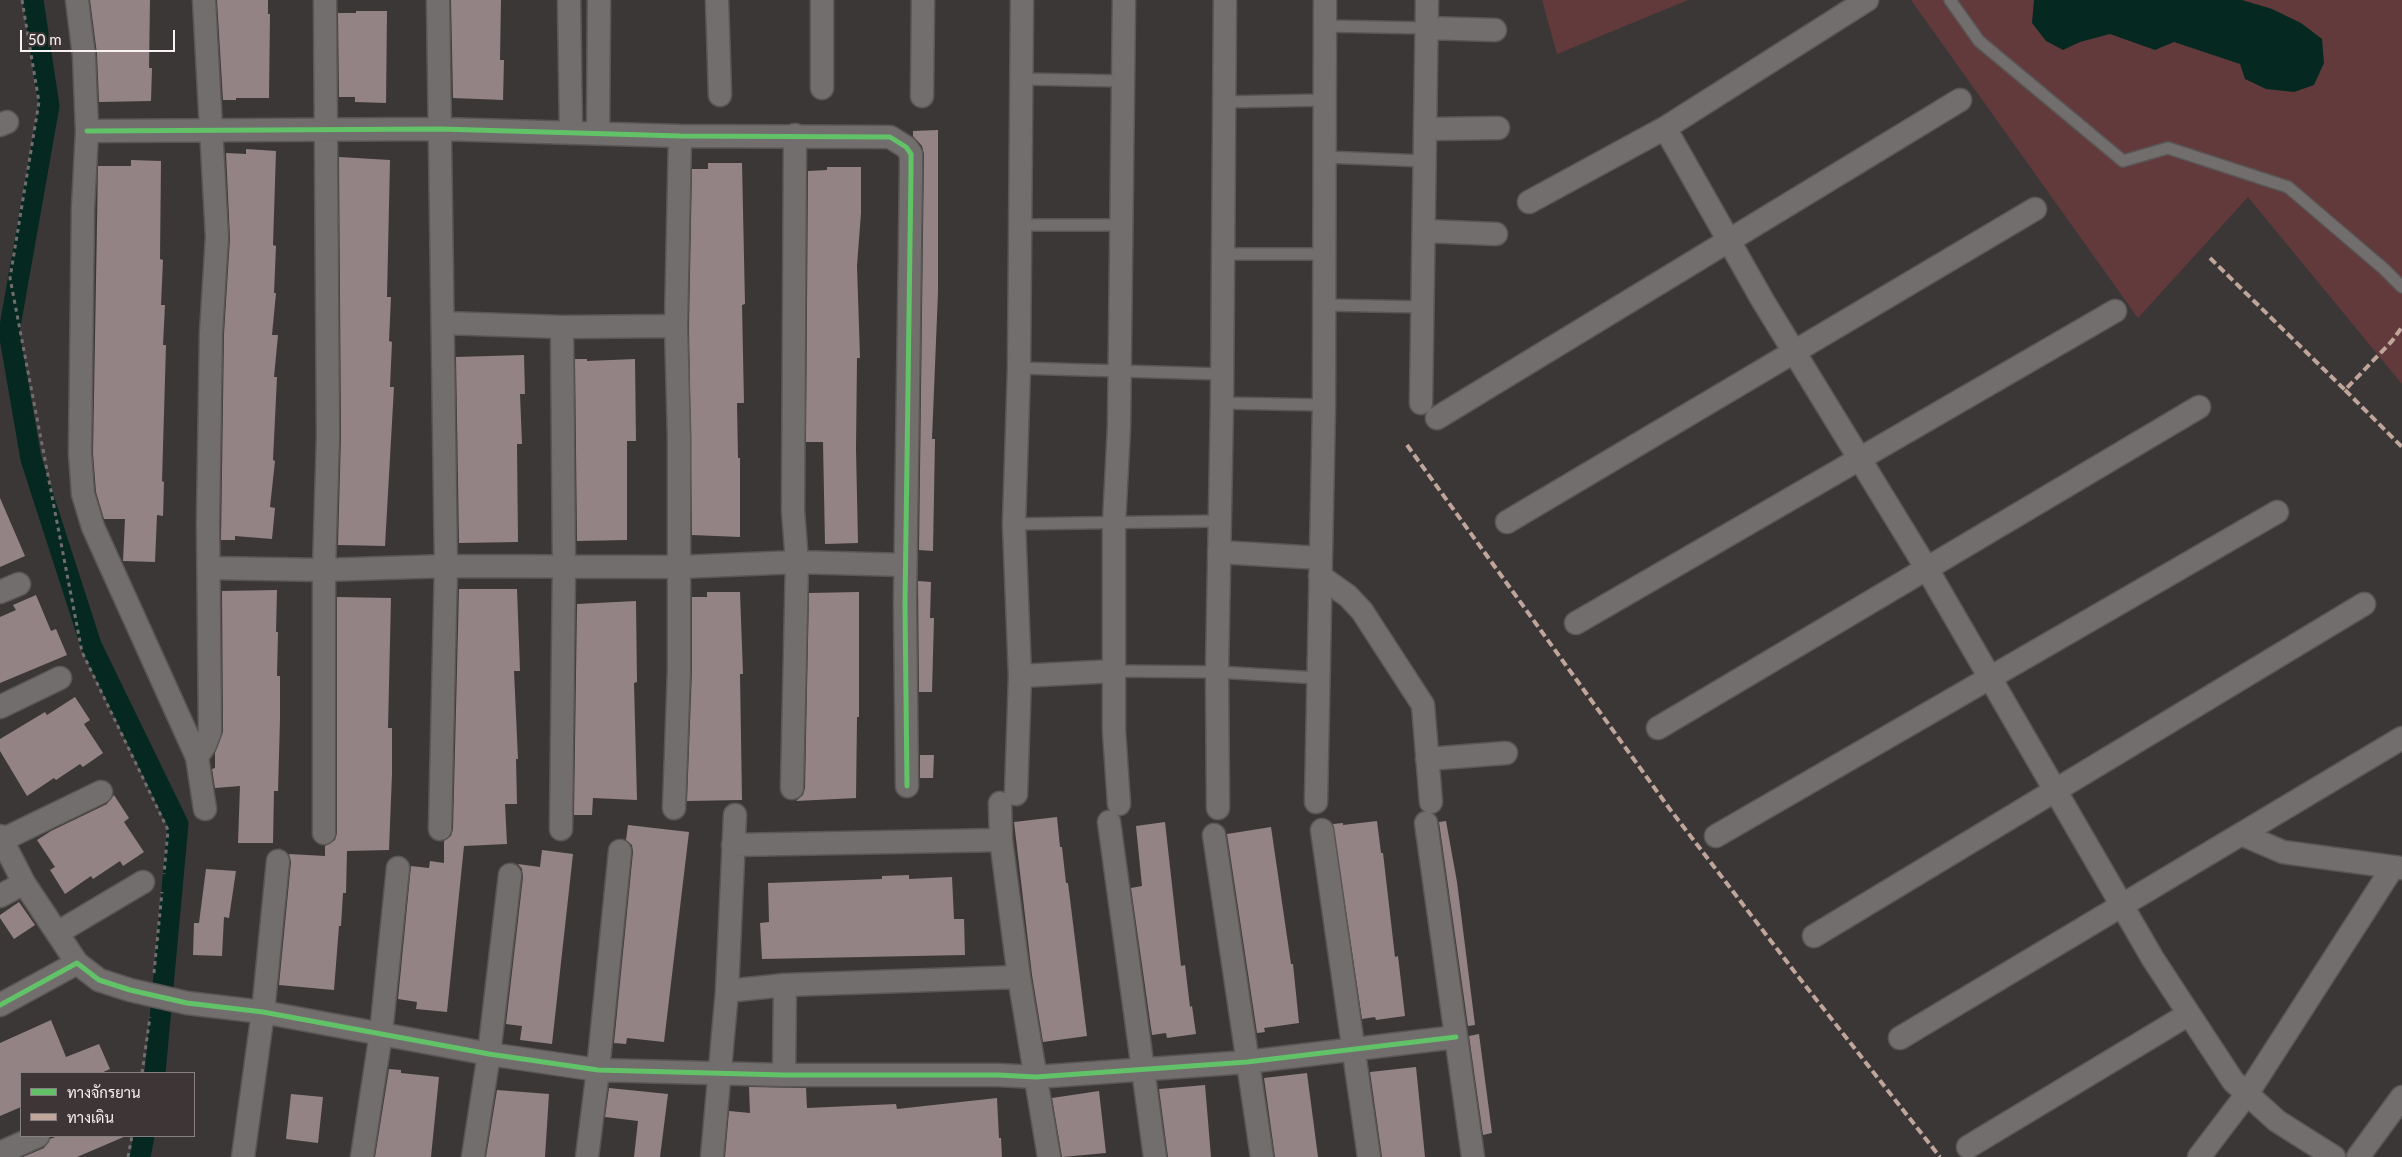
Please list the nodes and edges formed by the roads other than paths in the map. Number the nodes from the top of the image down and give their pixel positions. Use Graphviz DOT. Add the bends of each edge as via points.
graph roads {
  1 [pos="71,0"];
  2 [pos="204,0"];
  3 [pos="325,0"];
  4 [pos="438,0"];
  5 [pos="569,0"];
  6 [pos="599,0"];
  7 [pos="717,0"];
  8 [pos="822,0"];
  9 [pos="922,0"];
  10 [pos="1022,0"];
  11 [pos="1124,0"];
  12 [pos="1225,0"];
  13 [pos="1325,0"];
  14 [pos="1427,0"];
  15 [pos="1866,0"];
  16 [pos="1950,0"];
  17 [pos="1325,26"];
  18 [pos="1426,28"];
  19 [pos="1495,30"];
  20 [pos="1021,79"];
  21 [pos="1124,81"];
  22 [pos="822,88"];
  23 [pos="720,95"];
  24 [pos="922,96"];
  25 [pos="1325,100"];
  26 [pos="1960,100"];
  27 [pos="1224,102"];
  28 [pos="1498,128"];
  29 [pos="1665,128"];
  30 [pos="210,129"];
  31 [pos="441,129"];
  32 [pos="1426,129"];
  33 [pos="327,130"];
  34 [pos="87,131"];
  35 [pos="571,133"];
  36 [pos="598,133"];
  37 [pos="795,135"];
  38 [pos="680,136"];
  39 [pos="1325,156"];
  40 [pos="1425,161"];
  41 [pos="1529,202"];
  42 [pos="2035,209"];
  43 [pos="1020,225"];
  44 [pos="1123,225"];
  45 [pos="1425,230"];
  46 [pos="1496,234"];
  47 [pos="1729,240"];
  48 [pos="1224,254"];
  49 [pos="1325,254"];
  50 [pos="2402,287"];
  51 [pos="1324,305"];
  52 [pos="1424,307"];
  53 [pos="2115,311"];
  54 [pos="444,324"];
  55 [pos="676,326"];
  56 [pos="562,327"];
  57 [pos="1794,352"];
  58 [pos="1019,368"];
  59 [pos="1119,372"];
  60 [pos="1221,374"];
  61 [pos="1222,402"];
  62 [pos="1324,405"];
  63 [pos="2199,407"];
  64 [pos="1860,459"];
  65 [pos="2277,512"];
  66 [pos="1219,521"];
  67 [pos="1507,522"];
  68 [pos="1114,523"];
  69 [pos="1014,524"];
  70 [pos="1219,552"];
  71 [pos="797,562"];
  72 [pos="905,565"];
  73 [pos="446,566"];
  74 [pos="564,566"];
  75 [pos="680,567"];
  76 [pos="1320,567"];
  77 [pos="210,568"];
  78 [pos="1927,569"];
  79 [pos="324,570"];
  80 [pos="2364,604"];
  81 [pos="1576,623"];
  82 [pos="1115,671"];
  83 [pos="1216,672"];
  84 [pos="1020,676"];
  85 [pos="60,678"];
  86 [pos="1318,678"];
  87 [pos="1990,678"];
  88 [pos="0,707"];
  89 [pos="1658,728"];
  90 [pos="2402,738"];
  91 [pos="1506,753"];
  92 [pos="197,757"];
  93 [pos="1427,758"];
  94 [pos="907,786"];
  95 [pos="792,788"];
  96 [pos="2056,790"];
  97 [pos="101,792"];
  98 [pos="1316,802"];
  99 [pos="674,808"];
  100 [pos="1218,808"];
  101 [pos="205,809"];
  102 [pos="735,815"];
  103 [pos="561,829"];
  104 [pos="440,830"];
  105 [pos="1322,830"];
  106 [pos="324,833"];
  107 [pos="2241,834"];
  108 [pos="1214,835"];
  109 [pos="1716,836"];
  110 [pos="1,838"];
  111 [pos="1001,840"];
  112 [pos="733,845"];
  113 [pos="620,851"];
  114 [pos="278,860"];
  115 [pos="398,868"];
  116 [pos="2397,868"];
  117 [pos="510,874"];
  118 [pos="143,882"];
  119 [pos="24,883"];
  120 [pos="0,896"];
  121 [pos="2122,906"];
  122 [pos="57,933"];
  123 [pos="1814,936"];
  124 [pos="77,963"];
  125 [pos="1019,977"];
  126 [pos="785,985"];
  127 [pos="727,991"];
  128 [pos="0,1005"];
  129 [pos="263,1012"];
  130 [pos="2189,1014"];
  131 [pos="381,1032"];
  132 [pos="1456,1037"];
  133 [pos="1900,1038"];
  134 [pos="1355,1049"];
  135 [pos="489,1054"];
  136 [pos="1248,1062"];
  137 [pos="598,1070"];
  138 [pos="1142,1070"];
  139 [pos="719,1073"];
  140 [pos="784,1075"];
  141 [pos="1036,1077"];
  142 [pos="2247,1094"];
  143 [pos="2402,1097"];
  144 [pos="36,1137"];
  145 [pos="1968,1147"];
  146 [pos="0,1153"];
  147 [pos="243,1157"];
  148 [pos="362,1157"];
  149 [pos="473,1157"];
  150 [pos="587,1157"];
  151 [pos="712,1157"];
  152 [pos="1049,1157"];
  153 [pos="1156,1157"];
  154 [pos="1262,1157"];
  155 [pos="1369,1157"];
  156 [pos="1474,1157"];
  157 [pos="2199,1157"];
  158 [pos="2334,1157"];
  159 [pos="2358,1157"];
  1 -- 34 [label="street" via="84,56"];
  2 -- 30 [label="street"];
  3 -- 33 [label="street"];
  4 -- 31 [label="street"];
  5 -- 35 [label="street"];
  6 -- 36 [label="street"];
  7 -- 23 [label="street"];
  8 -- 22 [label="street"];
  9 -- 24 [label="street"];
  10 -- 20 [label="street"];
  11 -- 21 [label="street"];
  12 -- 27 [label="street"];
  13 -- 17 [label="street"];
  14 -- 18 [label="street"];
  15 -- 29 [label="street"];
  16 -- 50 [label="lane" via="1979,41 2123,161 2168,148 2288,186"];
  17 -- 18 [label="lane"];
  17 -- 25 [label="street"];
  18 -- 19 [label="street"];
  18 -- 32 [label="street"];
  20 -- 21 [label="lane"];
  20 -- 43 [label="street"];
  21 -- 44 [label="street"];
  25 -- 27 [label="lane"];
  25 -- 39 [label="street"];
  26 -- 47 [label="street"];
  27 -- 48 [label="street"];
  28 -- 32 [label="street"];
  29 -- 41 [label="street"];
  29 -- 47 [label="street"];
  30 -- 33 [label="street"];
  30 -- 34 [label="street"];
  30 -- 77 [label="street" via="217,238 211,333"];
  31 -- 33 [label="street"];
  31 -- 35 [label="street"];
  31 -- 54 [label="street"];
  32 -- 40 [label="street"];
  33 -- 79 [label="street" via="328,436"];
  34 -- 92 [label="street" via="80,454 83,494 93,527"];
  35 -- 36 [label="street"];
  36 -- 38 [label="street"];
  37 -- 38 [label="street"];
  37 -- 71 [label="street" via="793,511"];
  37 -- 72 [label="street" via="890,137 906,146 911,154"];
  38 -- 55 [label="street"];
  39 -- 40 [label="lane"];
  39 -- 49 [label="street"];
  40 -- 45 [label="street"];
  42 -- 57 [label="street"];
  43 -- 44 [label="lane"];
  43 -- 58 [label="street"];
  44 -- 59 [label="street"];
  45 -- 46 [label="street"];
  45 -- 52 [label="street"];
  47 -- 52 [label="street" via="1429,411"];
  47 -- 57 [label="street"];
  48 -- 49 [label="lane"];
  48 -- 60 [label="street"];
  49 -- 51 [label="street"];
  51 -- 52 [label="lane"];
  51 -- 62 [label="street"];
  53 -- 64 [label="street"];
  54 -- 56 [label="street"];
  54 -- 73 [label="street"];
  55 -- 56 [label="street"];
  55 -- 75 [label="street"];
  56 -- 74 [label="street"];
  57 -- 64 [label="street"];
  57 -- 67 [label="street"];
  58 -- 59 [label="lane"];
  58 -- 69 [label="street"];
  59 -- 60 [label="lane"];
  59 -- 68 [label="street"];
  60 -- 61 [label="street"];
  61 -- 62 [label="lane"];
  61 -- 66 [label="street"];
  62 -- 76 [label="street"];
  63 -- 78 [label="street"];
  64 -- 78 [label="street"];
  64 -- 81 [label="street"];
  65 -- 87 [label="street"];
  66 -- 68 [label="lane"];
  66 -- 70 [label="street"];
  68 -- 69 [label="lane"];
  68 -- 82 [label="street"];
  69 -- 84 [label="street"];
  70 -- 76 [label="street"];
  70 -- 83 [label="street"];
  71 -- 72 [label="street"];
  71 -- 75 [label="street"];
  71 -- 95 [label="street"];
  72 -- 94 [label="street"];
  73 -- 74 [label="street"];
  73 -- 79 [label="street"];
  73 -- 104 [label="street"];
  74 -- 75 [label="street"];
  74 -- 103 [label="street"];
  75 -- 99 [label="street"];
  76 -- 86 [label="street"];
  76 -- 93 [label="street" via="1362,611 1423,705"];
  77 -- 79 [label="street"];
  77 -- 92 [label="street" via="210,732"];
  78 -- 87 [label="street"];
  78 -- 89 [label="street"];
  79 -- 106 [label="street"];
  80 -- 96 [label="street"];
  82 -- 83 [label="lane"];
  82 -- 84 [label="street"];
  82 -- 138 [label="street" via="1114,813"];
  83 -- 86 [label="lane"];
  83 -- 100 [label="street"];
  84 -- 111 [label="street"];
  85 -- 88 [label="street"];
  86 -- 98 [label="street"];
  87 -- 96 [label="street"];
  87 -- 109 [label="street"];
  90 -- 107 [label="street"];
  91 -- 93 [label="street"];
  92 -- 101 [label="street"];
  93 -- 132 [label="street" via="1429,812"];
  96 -- 121 [label="street"];
  96 -- 123 [label="street"];
  97 -- 110 [label="street"];
  102 -- 112 [label="street"];
  105 -- 134 [label="street"];
  107 -- 116 [label="street" via="2283,852"];
  107 -- 121 [label="street"];
  108 -- 136 [label="street"];
  110 -- 119 [label="street"];
  111 -- 112 [label="street"];
  111 -- 125 [label="street"];
  112 -- 127 [label="street"];
  113 -- 137 [label="street"];
  114 -- 129 [label="street"];
  115 -- 131 [label="street"];
  116 -- 142 [label="street"];
  117 -- 135 [label="street"];
  118 -- 122 [label="street"];
  119 -- 120 [label="street"];
  119 -- 122 [label="street"];
  121 -- 130 [label="street"];
  121 -- 133 [label="street"];
  122 -- 124 [label="street"];
  124 -- 128 [label="street"];
  124 -- 129 [label="street" via="99,980 130,990 187,1003"];
  125 -- 126 [label="street"];
  125 -- 141 [label="street"];
  126 -- 127 [label="street"];
  126 -- 140 [label="street"];
  127 -- 139 [label="street"];
  129 -- 131 [label="street"];
  129 -- 147 [label="street"];
  130 -- 142 [label="street" via="2233,1081"];
  130 -- 145 [label="street"];
  131 -- 135 [label="street"];
  131 -- 148 [label="street"];
  132 -- 134 [label="street"];
  132 -- 156 [label="street"];
  134 -- 136 [label="street"];
  134 -- 155 [label="street"];
  135 -- 137 [label="street"];
  135 -- 149 [label="street"];
  136 -- 138 [label="street"];
  136 -- 154 [label="street"];
  137 -- 139 [label="street"];
  137 -- 150 [label="street"];
  138 -- 141 [label="street"];
  138 -- 153 [label="street"];
  139 -- 140 [label="street"];
  139 -- 151 [label="street"];
  140 -- 141 [label="street"];
  141 -- 152 [label="street"];
  142 -- 157 [label="street"];
  142 -- 158 [label="street" via="2277,1121"];
  143 -- 159 [label="street"];
  144 -- 146 [label="street"];
}
